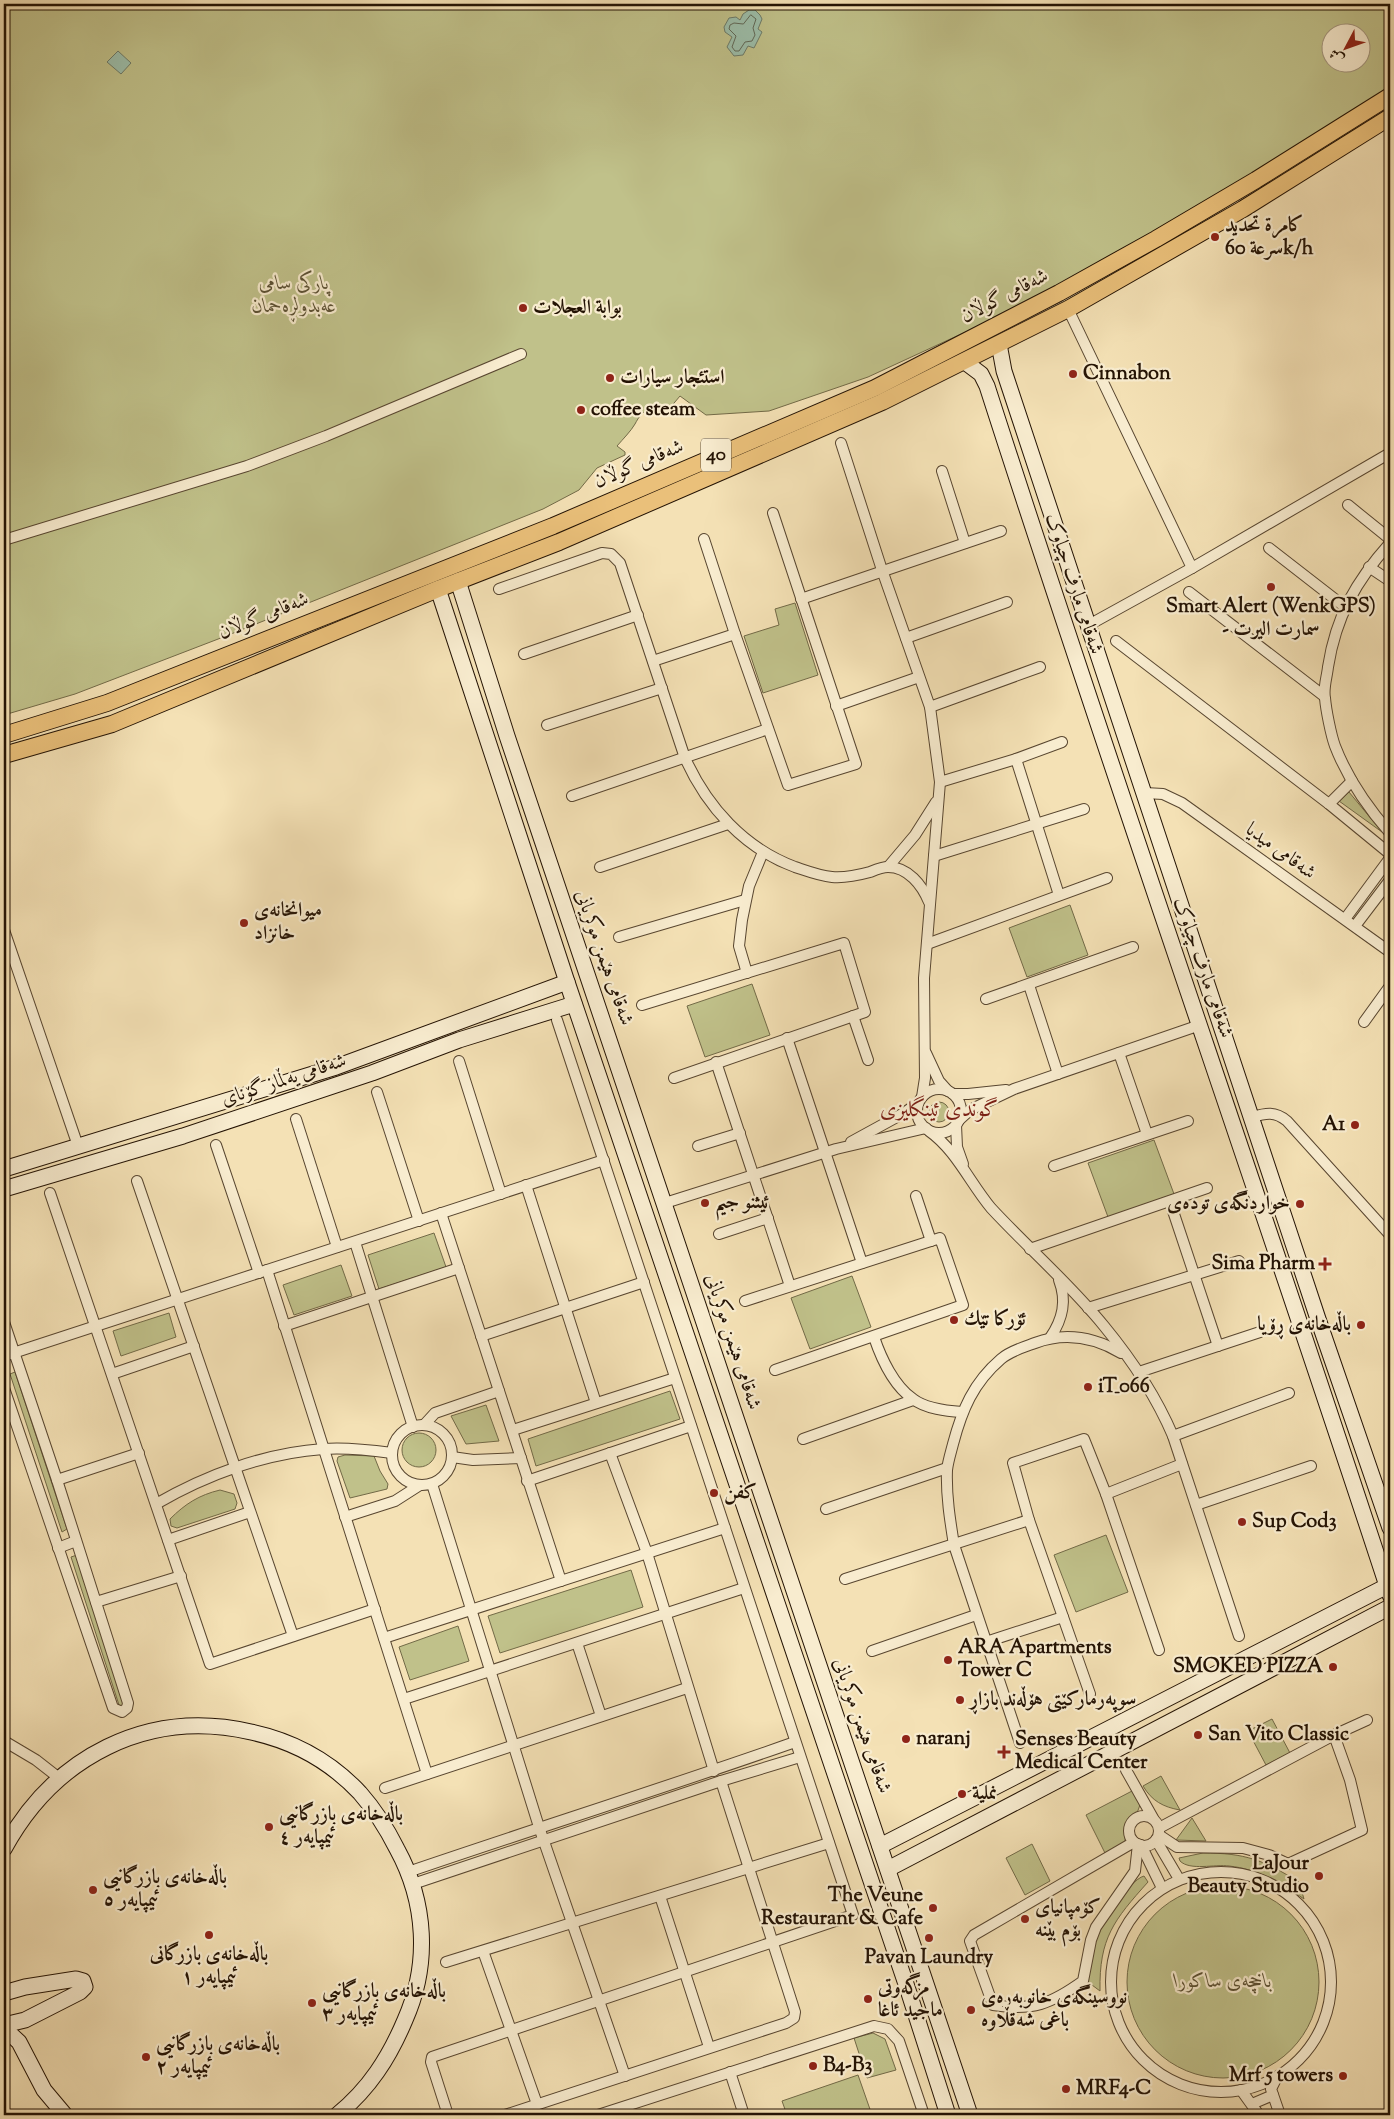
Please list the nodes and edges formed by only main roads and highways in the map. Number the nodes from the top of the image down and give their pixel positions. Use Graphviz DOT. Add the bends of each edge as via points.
graph roads {
  1 [pos="1390,96"];
  2 [pos="1390,117"];
  3 [pos="4,735"];
  4 [pos="4,755"];
  1 -- 3 [label="main road, شەقامی گوڵان / 40" via="1156,239 875,388 553,526 107,703"];
  2 -- 4 [label="main road, شەقامی گوڵان / 40" via="1251,204 1068,309 882,402 560,542 112,724"];
}
